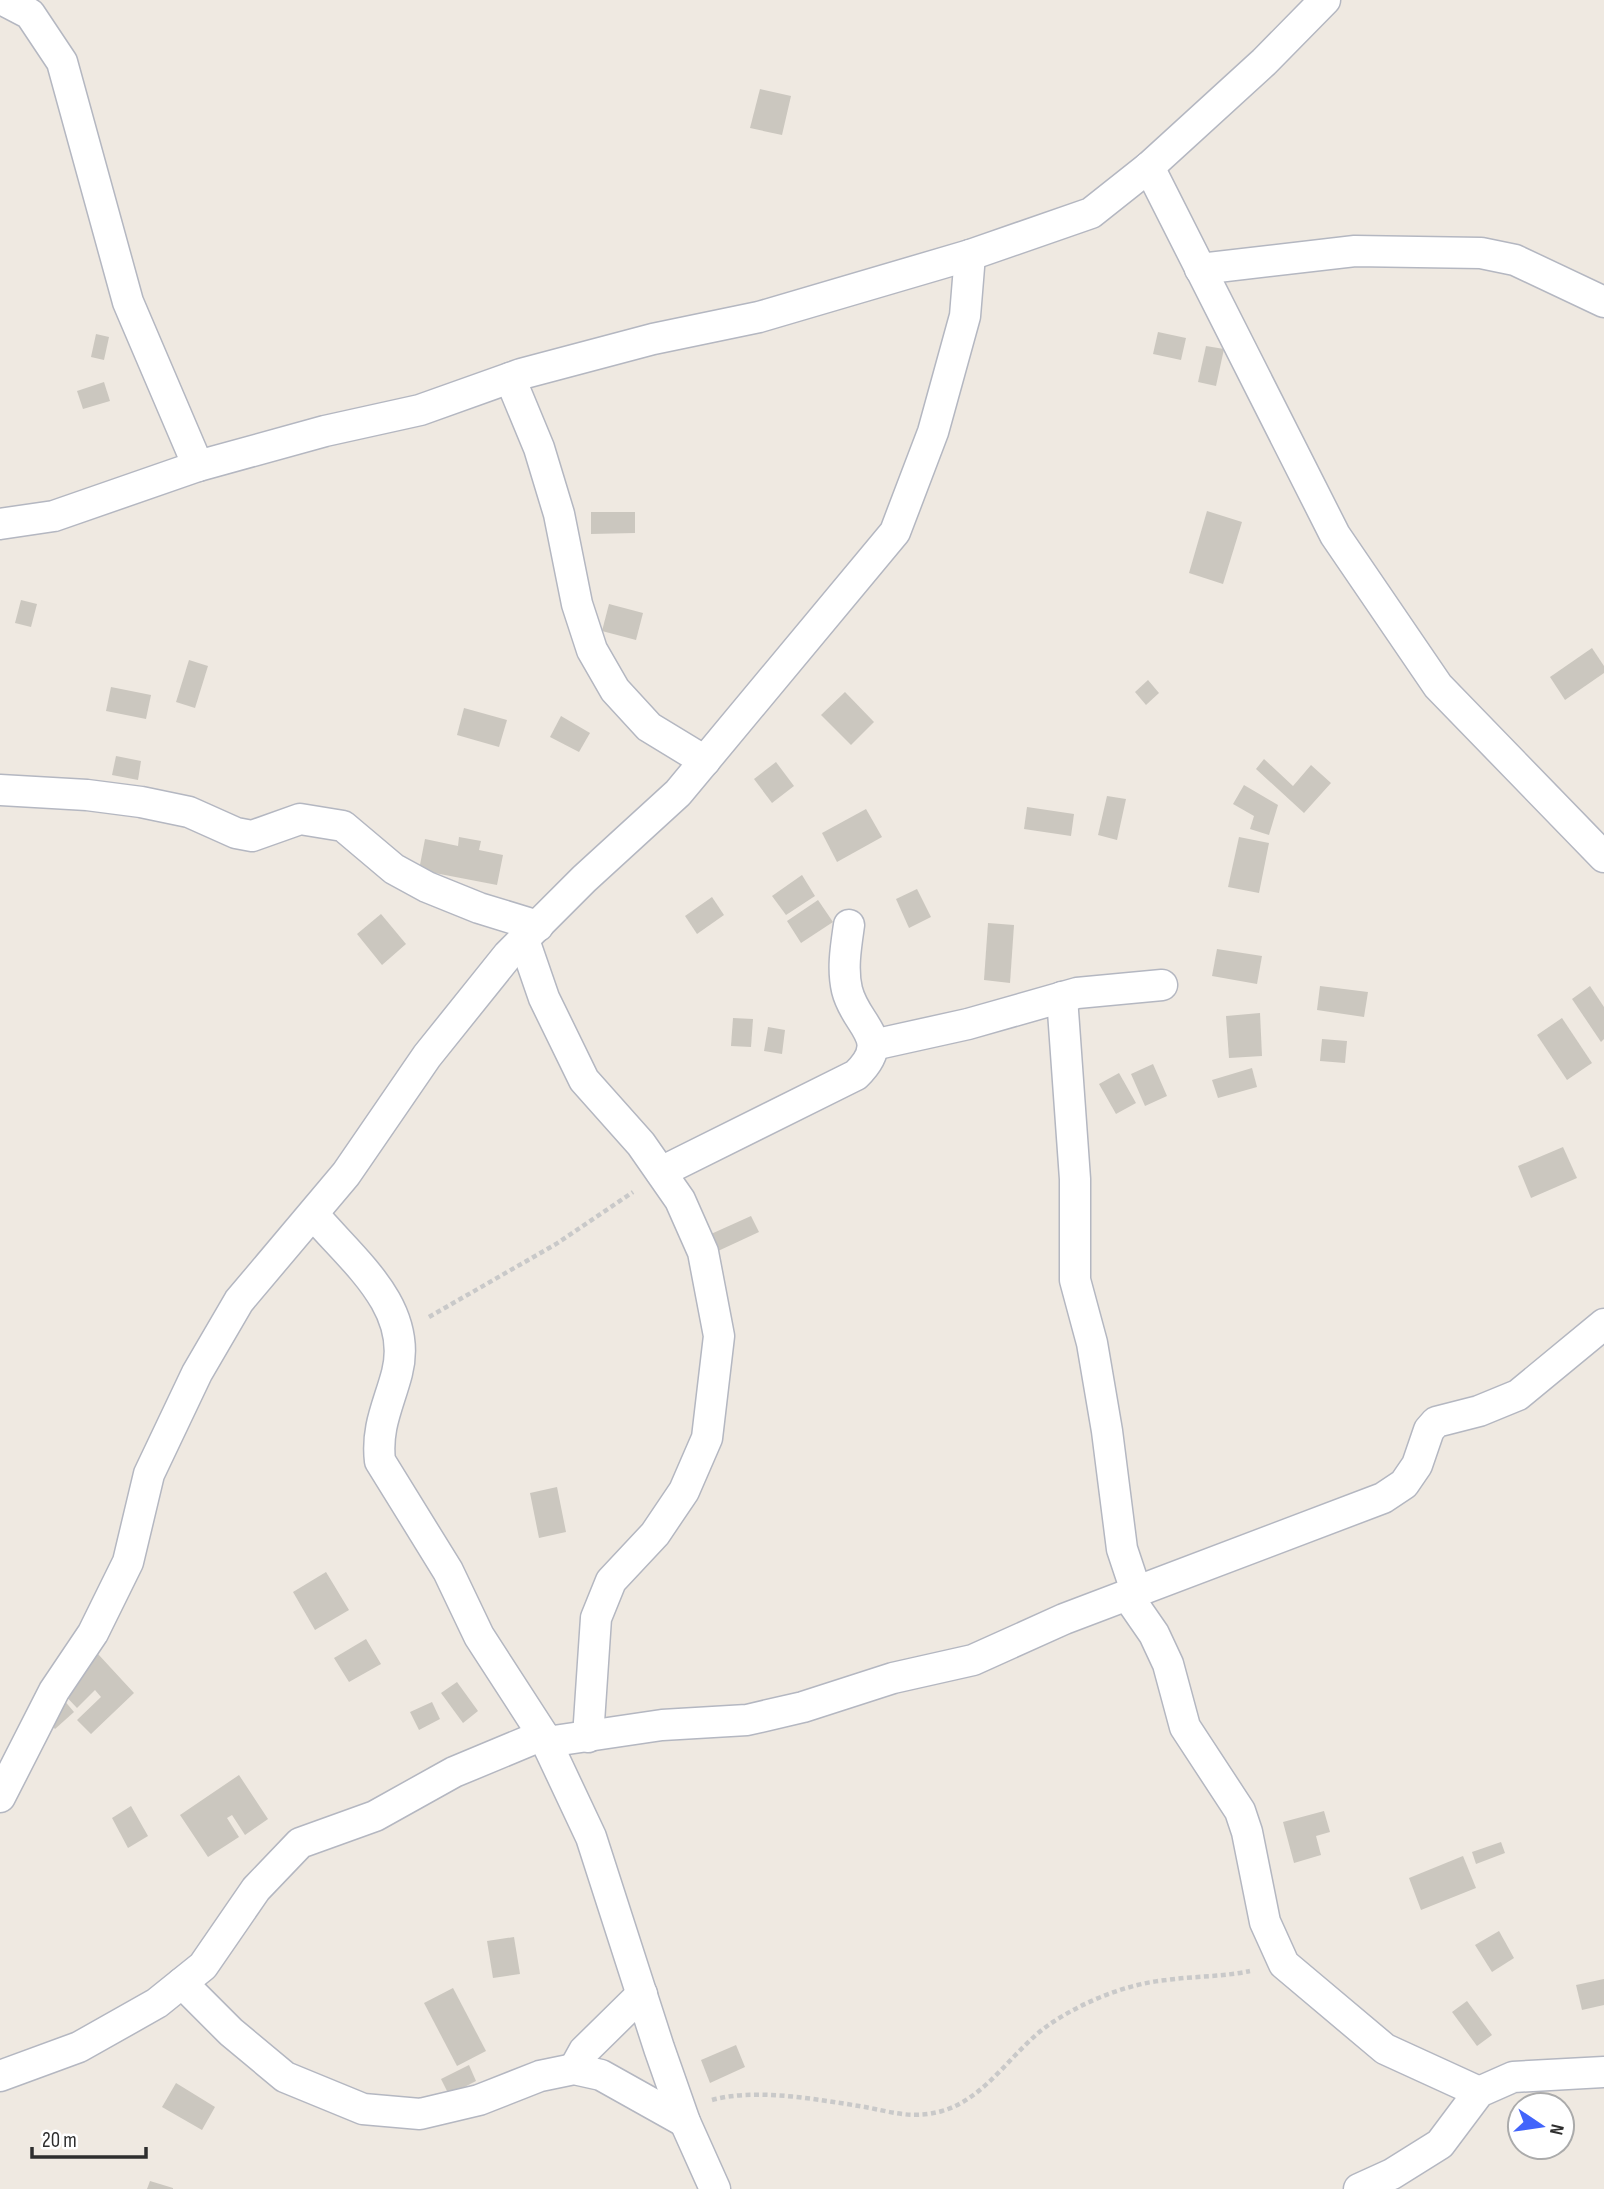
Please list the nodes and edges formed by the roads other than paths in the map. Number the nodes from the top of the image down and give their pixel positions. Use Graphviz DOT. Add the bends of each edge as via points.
graph roads {
  1 [pos="3,0"];
  2 [pos="1325,0"];
  3 [pos="1149,167"];
  4 [pos="970,255"];
  5 [pos="1200,269"];
  6 [pos="1604,302"];
  7 [pos="510,378"];
  8 [pos="198,466"];
  9 [pos="0,524"];
  10 [pos="705,761"];
  11 [pos="0,790"];
  12 [pos="1604,857"];
  13 [pos="849,925"];
  14 [pos="531,933"];
  15 [pos="1162,985"];
  16 [pos="1062,997"];
  17 [pos="873,1045"];
  18 [pos="661,1172"];
  19 [pos="314,1215"];
  20 [pos="1604,1324"];
  21 [pos="1132,1593"];
  22 [pos="588,1737"];
  23 [pos="545,1739"];
  24 [pos="0,1797"];
  25 [pos="182,1983"];
  26 [pos="642,1994"];
  27 [pos="574,2069"];
  28 [pos="1604,2072"];
  29 [pos="0,2076"];
  30 [pos="1479,2092"];
  31 [pos="683,2116"];
  32 [pos="715,2189"];
  33 [pos="1359,2189"];
  1 -- 8 [label="street" via="30,14 62,61 128,302"];
  2 -- 3 [label="street"];
  3 -- 4 [label="street" via="1091,213"];
  3 -- 5 [label="street"];
  4 -- 7 [label="street" via="759,317 653,338"];
  4 -- 10 [label="street" via="961,329 933,432 895,532"];
  5 -- 6 [label="street" via="1355,251 1481,253 1515,260"];
  5 -- 12 [label="street" via="1335,536 1431,675"];
  7 -- 8 [label="street" via="420,410"];
  7 -- 10 [label="street" via="540,448 559,514 576,604 592,650 615,690 649,727"];
  8 -- 9 [label="street" via="54,516"];
  10 -- 14 [label="street" via="678,793"];
  11 -- 14 [label="street" via="141,802 189,812 252,836 300,819 343,825 394,869"];
  13 -- 17 [label="street" via="846,987"];
  14 -- 18 [label="street" via="544,998 584,1080"];
  14 -- 19 [label="street" via="427,1056"];
  15 -- 16 [label="street"];
  16 -- 17 [label="street"];
  16 -- 21 [label="street" via="1075,1179 1075,1280 1091,1343"];
  17 -- 18 [label="street" via="871,1061 856,1075"];
  18 -- 22 [label="street" via="680,1200 703,1252 719,1336 707,1438 684,1491 655,1534 611,1581 596,1618"];
  19 -- 23 [label="street" via="388,1301 401,1334 397,1371 382,1414 380,1461 441,1559 479,1636"];
  19 -- 24 [label="street" via="239,1301 197,1373 149,1474 128,1562"];
  20 -- 21 [label="street" via="1518,1395 1436,1422 1417,1465 1404,1484 1384,1498"];
  21 -- 22 [label="street" via="973,1660 893,1678 803,1707 747,1720 662,1725"];
  21 -- 30 [label="street" via="1168,1664 1185,1727 1240,1811 1265,1922 1284,1964 1385,2049"];
  22 -- 23 [label="street"];
  23 -- 25 [label="street" via="454,1772 375,1816 300,1843 256,1889 203,1966"];
  23 -- 26 [label="street" via="591,1837"];
  25 -- 27 [label="street" via="285,2077 363,2109 420,2114"];
  25 -- 29 [label="street" via="157,2003 79,2046"];
  26 -- 27 [label="street" via="584,2051"];
  26 -- 31 [label="street"];
  27 -- 31 [label="street" via="601,2076"];
  28 -- 30 [label="street" via="1513,2077"];
  30 -- 33 [label="street" via="1440,2144"];
  31 -- 32 [label="street"];
}
